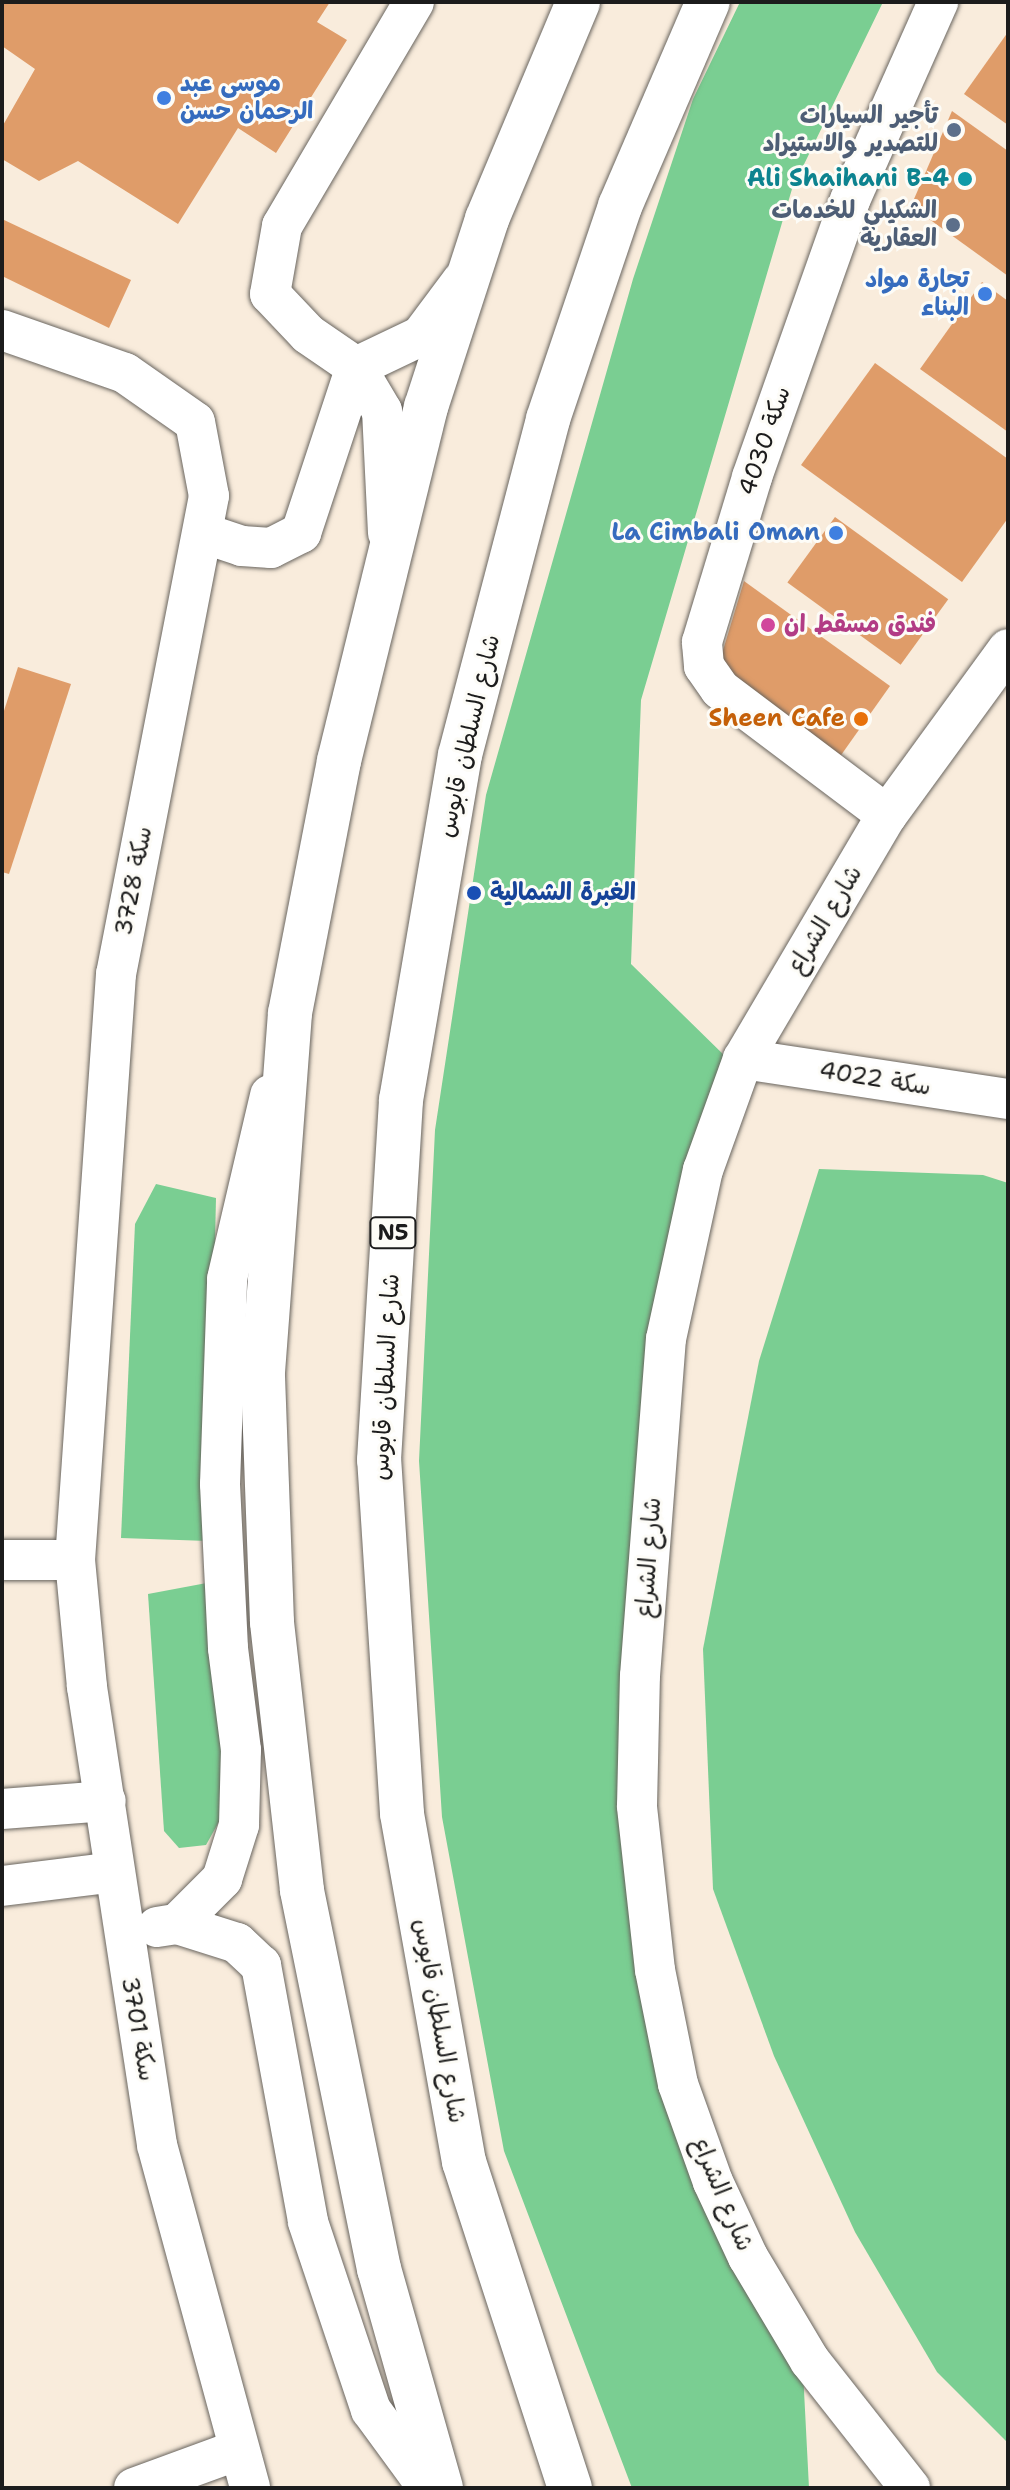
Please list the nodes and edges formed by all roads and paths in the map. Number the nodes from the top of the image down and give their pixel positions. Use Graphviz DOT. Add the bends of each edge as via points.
graph roads {
  1 [pos="414,2"];
  2 [pos="578,2"];
  3 [pos="708,2"];
  4 [pos="938,2"];
  5 [pos="471,268"];
  6 [pos="2,330"];
  7 [pos="356,367"];
  8 [pos="203,533"];
  9 [pos="388,548"];
  10 [pos="1008,649"];
  11 [pos="887,815"];
  12 [pos="290,1013"];
  13 [pos="743,1059"];
  14 [pos="1008,1099"];
  15 [pos="2,1560"];
  16 [pos="75,1560"];
  17 [pos="106,1801"];
  18 [pos="2,1809"];
  19 [pos="114,1872"];
  20 [pos="2,1886"];
  21 [pos="177,1924"];
  22 [pos="121,1932"];
  23 [pos="238,2450"];
  24 [pos="134,2488"];
  25 [pos="250,2488"];
  26 [pos="428,2488"];
  27 [pos="441,2488"];
  28 [pos="570,2488"];
  29 [pos="910,2488"];
  1 -- 7 [label="street" via="282,226 270,294 308,334"];
  2 -- 5 [label="highway"];
  3 -- 28 [label="highway, شارع السلطان قابوس / N5" via="620,206 548,419 460,755 401,1100 379,1460 402,1813 464,2162"];
  4 -- 11 [label="street, سكة 4030" via="850,200 752,477 702,642 704,666 720,689"];
  5 -- 7 [label="street" via="421,336"];
  5 -- 9 [label="highway"];
  6 -- 8 [label="street, سكة 3728" via="125,373 195,422 209,496"];
  7 -- 8 [label="street" via="301,533 271,548 242,546"];
  7 -- 9 [label="street" via="382,411"];
  8 -- 16 [label="street, سكة 3728" via="116,974"];
  9 -- 12 [label="highway" via="339,761"];
  10 -- 11 [label="street, شارع الشراع"];
  11 -- 13 [label="street, شارع الشراع"];
  12 -- 21 [label="street" via="227,1279 220,1484 228,1648 241,1750 239,1825 222,1879"];
  12 -- 27 [label="highway" via="263,1372 272,1622 308,1920 379,2269"];
  13 -- 14 [label="street, سكة 4022"];
  13 -- 29 [label="street, شارع الشراع" via="703,1170 666,1339 640,1676 638,1791 655,1970 678,2084 713,2182 748,2257 810,2361"];
  15 -- 16 [label="street"];
  16 -- 17 [label="street, سكة 3701" via="87,1687"];
  17 -- 18 [label="street"];
  17 -- 19 [label="street, سكة 3701"];
  19 -- 20 [label="street"];
  19 -- 22 [label="street, سكة 3701"];
  21 -- 22 [label="street"];
  21 -- 26 [label="street" via="237,1943 261,1965 308,2222 371,2410"];
  22 -- 23 [label="street, سكة 3701" via="157,2145"];
  23 -- 24 [label="street"];
  23 -- 25 [label="street, سكة 3701"];
}
